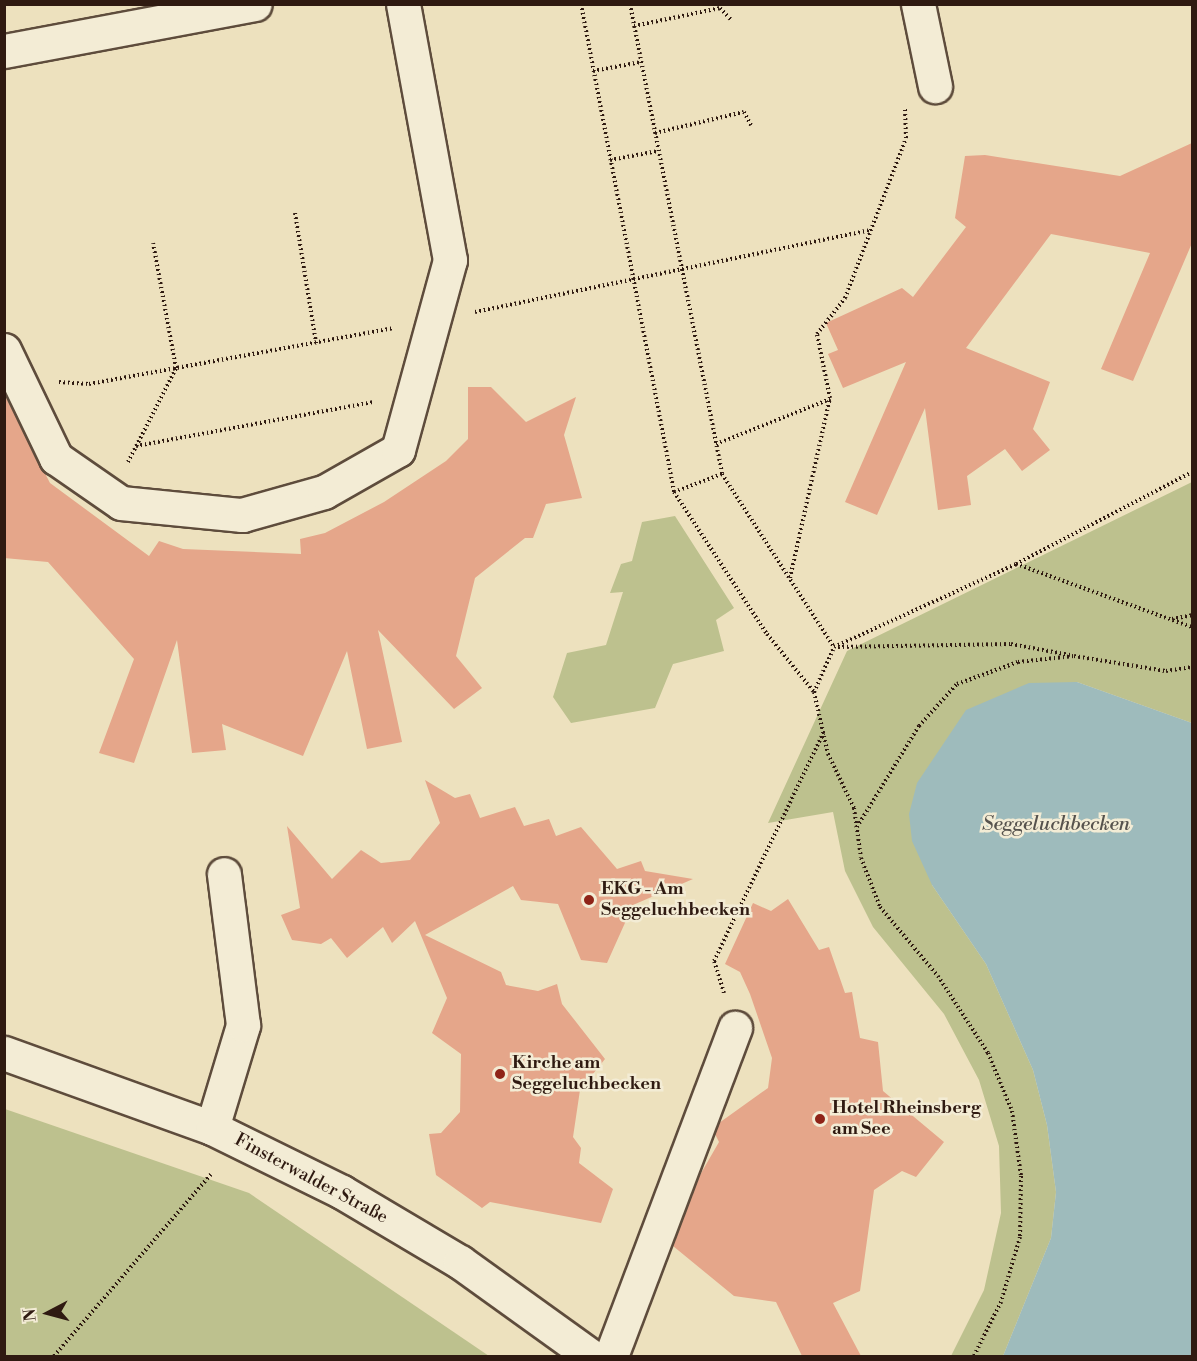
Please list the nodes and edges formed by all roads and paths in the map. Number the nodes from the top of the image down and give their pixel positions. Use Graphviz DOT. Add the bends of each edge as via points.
graph roads {
  1 [pos="255,4"];
  2 [pos="403,4"];
  3 [pos="581,4"];
  4 [pos="630,4"];
  5 [pos="918,4"];
  6 [pos="731,20"];
  7 [pos="634,26"];
  8 [pos="4,51"];
  9 [pos="641,62"];
  10 [pos="594,71"];
  11 [pos="935,86"];
  12 [pos="905,104"];
  13 [pos="751,124"];
  14 [pos="655,133"];
  15 [pos="658,151"];
  16 [pos="610,160"];
  17 [pos="295,213"];
  18 [pos="153,243"];
  19 [pos="316,343"];
  20 [pos="4,350"];
  21 [pos="413,394"];
  22 [pos="830,398"];
  23 [pos="716,444"];
  24 [pos="136,446"];
  25 [pos="1192,472"];
  26 [pos="722,474"];
  27 [pos="674,492"];
  28 [pos="110,495"];
  29 [pos="1016,564"];
  30 [pos="790,578"];
  31 [pos="1192,615"];
  32 [pos="1171,619"];
  33 [pos="1192,627"];
  34 [pos="834,647"];
  35 [pos="1074,656"];
  36 [pos="1192,667"];
  37 [pos="814,692"];
  38 [pos="823,733"];
  39 [pos="857,828"];
  40 [pos="224,874"];
  41 [pos="735,1028"];
  42 [pos="4,1053"];
  43 [pos="212,1128"];
  44 [pos="211,1174"];
  45 [pos="54,1356"];
  46 [pos="591,1356"];
  47 [pos="610,1356"];
  48 [pos="974,1356"];
  1 -- 8 [label="street"];
  2 -- 21 [label="street" via="450,260"];
  3 -- 10 [label="path"];
  4 -- 7 [label="path"];
  5 -- 11 [label="street"];
  6 -- 7 [label="path" via="720,8"];
  7 -- 9 [label="path"];
  9 -- 10 [label="path"];
  9 -- 14 [label="path"];
  10 -- 16 [label="path"];
  12 -- 22 [label="path" via="906,138 845,298 817,334"];
  13 -- 14 [label="path" via="744,112"];
  14 -- 15 [label="path"];
  15 -- 16 [label="path"];
  15 -- 23 [label="path"];
  16 -- 27 [label="path"];
  17 -- 19 [label="path"];
  18 -- 24 [label="path" via="176,368"];
  20 -- 28 [label="street" via="56,458"];
  21 -- 24 [label="path"];
  21 -- 28 [label="street" via="398,450 324,492 242,516 121,503"];
  22 -- 23 [label="path"];
  22 -- 30 [label="path"];
  23 -- 26 [label="path"];
  24 -- 28 [label="path"];
  25 -- 29 [label="path"];
  26 -- 27 [label="path"];
  26 -- 30 [label="path"];
  27 -- 37 [label="path" via="766,634"];
  29 -- 32 [label="path"];
  29 -- 34 [label="path"];
  30 -- 34 [label="path"];
  31 -- 32 [label="path"];
  32 -- 33 [label="path"];
  34 -- 35 [label="path" via="1011,644"];
  34 -- 37 [label="path"];
  35 -- 36 [label="path" via="1166,671"];
  35 -- 39 [label="path" via="1018,662 957,684 919,726"];
  37 -- 38 [label="path"];
  38 -- 39 [label="path" via="828,754 854,808"];
  38 -- 41 [label="path" via="714,961"];
  39 -- 48 [label="path" via="861,858 880,907 938,976 988,1053 1012,1111 1021,1176 1020,1238 1000,1302"];
  40 -- 43 [label="street" via="243,1025"];
  41 -- 47 [label="street"];
  42 -- 43 [label="street, Finsterwalder Straße"];
  43 -- 46 [label="street, Finsterwalder Straße" via="342,1191 460,1262"];
  44 -- 45 [label="path"];
}
